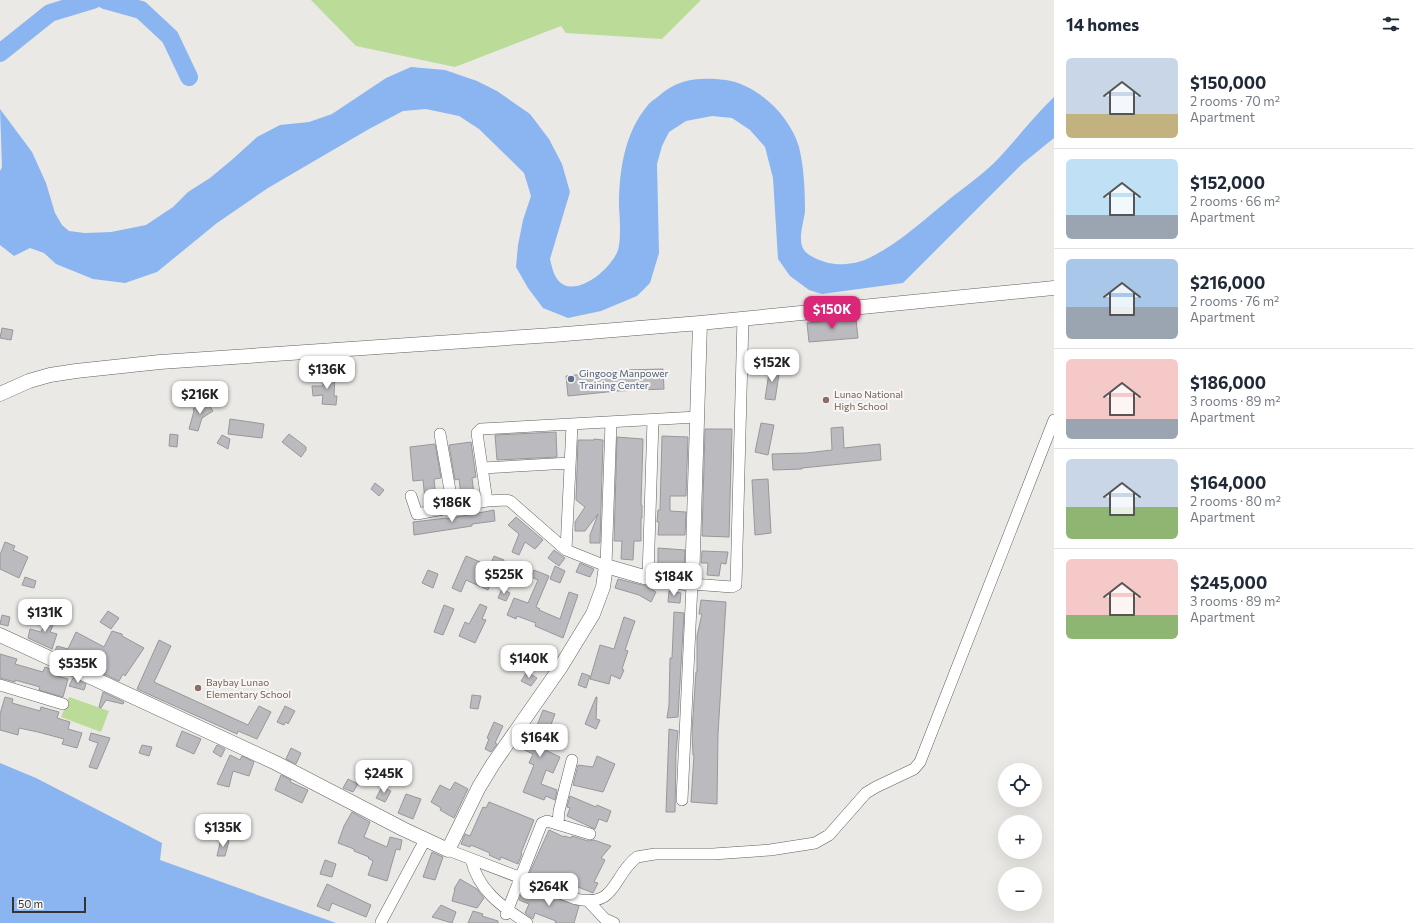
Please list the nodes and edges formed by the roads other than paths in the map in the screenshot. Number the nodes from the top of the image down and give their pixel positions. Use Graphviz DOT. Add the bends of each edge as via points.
graph roads {
  1 [pos="1054,288"];
  2 [pos="743,318"];
  3 [pos="700,323"];
  4 [pos="0,394"];
  5 [pos="696,417"];
  6 [pos="653,420"];
  7 [pos="1054,420"];
  8 [pos="611,422"];
  9 [pos="572,425"];
  10 [pos="440,434"];
  11 [pos="570,463"];
  12 [pos="482,468"];
  13 [pos="411,496"];
  14 [pos="487,501"];
  15 [pos="453,506"];
  16 [pos="566,550"];
  17 [pos="606,566"];
  18 [pos="648,577"];
  19 [pos="692,584"];
  20 [pos="0,635"];
  21 [pos="0,685"];
  22 [pos="63,704"];
  23 [pos="572,760"];
  24 [pos="682,800"];
  25 [pos="558,823"];
  26 [pos="590,834"];
  27 [pos="424,840"];
  28 [pos="448,850"];
  29 [pos="471,859"];
  30 [pos="521,877"];
  31 [pos="589,902"];
  32 [pos="507,912"];
  33 [pos="381,922"];
  34 [pos="527,923"];
  35 [pos="614,923"];
  1 -- 2 [label="street"];
  2 -- 3 [label="street"];
  2 -- 19 [label="street" via="736,585 732,587"];
  3 -- 4 [label="street" via="76,370 43,377"];
  3 -- 5 [label="street"];
  5 -- 6 [label="street"];
  5 -- 19 [label="street"];
  6 -- 8 [label="street"];
  6 -- 18 [label="street"];
  7 -- 31 [label="street" via="924,753 914,769 866,793 829,835 815,843 770,850 713,854 655,854 637,857 606,895"];
  8 -- 9 [label="street"];
  8 -- 17 [label="street"];
  9 -- 11 [label="street"];
  9 -- 12 [label="street" via="481,429 477,432"];
  10 -- 15 [label="street"];
  11 -- 12 [label="street"];
  11 -- 16 [label="street"];
  12 -- 14 [label="street"];
  13 -- 15 [label="street" via="416,514"];
  14 -- 15 [label="street"];
  14 -- 16 [label="street" via="506,500 515,504"];
  16 -- 17 [label="street"];
  17 -- 18 [label="street"];
  17 -- 28 [label="street" via="603,587 593,614 560,668 493,764"];
  18 -- 19 [label="street"];
  19 -- 24 [label="street"];
  20 -- 27 [label="street" via="276,763"];
  21 -- 22 [label="street"];
  23 -- 25 [label="street"];
  25 -- 26 [label="street"];
  25 -- 30 [label="street" via="547,820 542,823"];
  27 -- 28 [label="street"];
  27 -- 33 [label="street"];
  28 -- 29 [label="street"];
  29 -- 30 [label="street"];
  29 -- 32 [label="street" via="484,889"];
  30 -- 31 [label="street"];
  30 -- 32 [label="street"];
  31 -- 35 [label="street" via="605,919"];
  32 -- 34 [label="street"];
}
